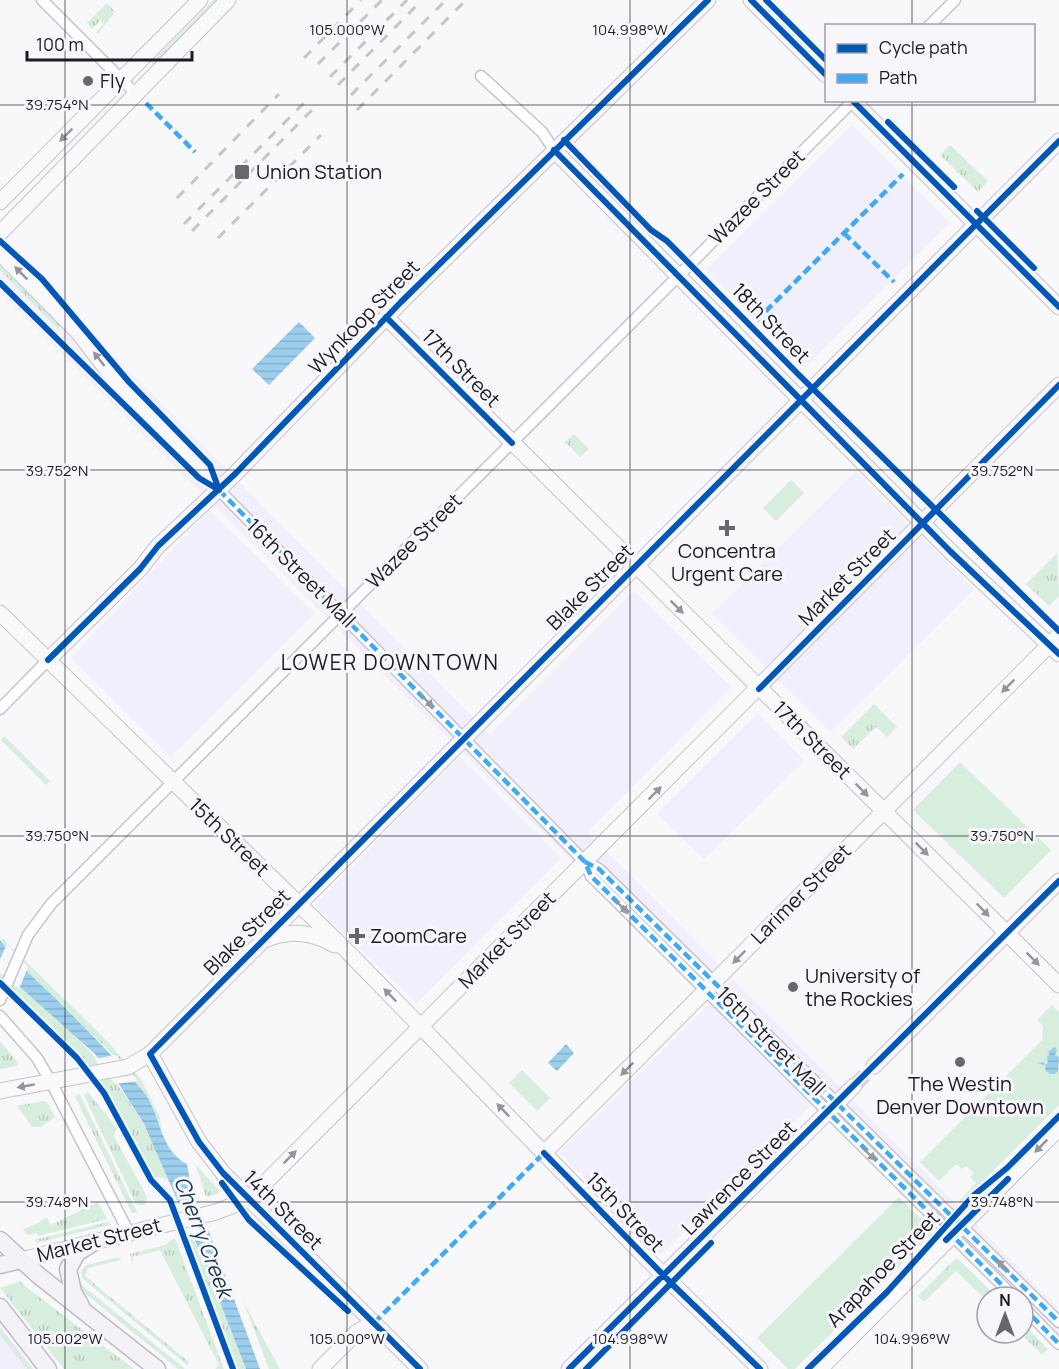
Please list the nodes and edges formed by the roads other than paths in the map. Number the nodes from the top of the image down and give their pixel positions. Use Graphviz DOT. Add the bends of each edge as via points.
graph roads {
  1 [pos="42,0"];
  2 [pos="200,0"];
  3 [pos="228,0"];
  4 [pos="708,0"];
  5 [pos="751,0"];
  6 [pos="955,0"];
  7 [pos="931,24"];
  8 [pos="825,74"];
  9 [pos="481,76"];
  10 [pos="122,79"];
  11 [pos="136,94"];
  12 [pos="852,102"];
  13 [pos="854,102"];
  14 [pos="1059,141"];
  15 [pos="554,150"];
  16 [pos="0,202"];
  17 [pos="976,224"];
  18 [pos="0,233"];
  19 [pos="0,253"];
  20 [pos="679,276"];
  21 [pos="1059,307"];
  22 [pos="386,317"];
  23 [pos="1059,385"];
  24 [pos="801,399"];
  25 [pos="512,443"];
  26 [pos="219,490"];
  27 [pos="924,523"];
  28 [pos="636,565"];
  29 [pos="0,613"];
  30 [pos="342,614"];
  31 [pos="1056,644"];
  32 [pos="48,660"];
  33 [pos="759,689"];
  34 [pos="0,709"];
  35 [pos="463,738"];
  36 [pos="174,784"];
  37 [pos="883,811"];
  38 [pos="585,862"];
  39 [pos="1059,881"];
  40 [pos="298,904"];
  41 [pos="1007,933"];
  42 [pos="260,942"];
  43 [pos="348,952"];
  44 [pos="1059,985"];
  45 [pos="709,986"];
  46 [pos="0,998"];
  47 [pos="0,1016"];
  48 [pos="421,1026"];
  49 [pos="150,1054"];
  50 [pos="874,1066"];
  51 [pos="51,1082"];
  52 [pos="854,1086"];
  53 [pos="0,1091"];
  54 [pos="831,1109"];
  55 [pos="1059,1128"];
  56 [pos="544,1152"];
  57 [pos="249,1199"];
  58 [pos="957,1230"];
  59 [pos="129,1233"];
  60 [pos="0,1240"];
  61 [pos="94,1242"];
  62 [pos="21,1260"];
  63 [pos="0,1264"];
  64 [pos="663,1275"];
  65 [pos="1004,1285"];
  66 [pos="0,1307"];
  67 [pos="87,1314"];
  68 [pos="1035,1319"];
  69 [pos="1059,1322"];
  70 [pos="374,1323"];
  71 [pos="1059,1344"];
  72 [pos="48,1369"];
  73 [pos="157,1369"];
  74 [pos="320,1369"];
  75 [pos="420,1369"];
  76 [pos="570,1369"];
  77 [pos="760,1369"];
  78 [pos="820,1369"];
  1 -- 10 [label="street"];
  2 -- 10 [label="main road"];
  3 -- 11 [label="main road"];
  4 -- 15 [label="main road, Wynkoop Street"];
  5 -- 8 [label="main road"];
  6 -- 7 [label="street"];
  9 -- 15 [label="street, 18th Street" via="542,132"];
  10 -- 11 [label="street"];
  10 -- 16 [label="main road, one-way"];
  11 -- 18 [label="main road"];
  12 -- 20 [label="street, Wazee Street"];
  13 -- 17 [label="main road"];
  14 -- 17 [label="main road, Blake Street"];
  15 -- 20 [label="main road, 18th Street"];
  15 -- 22 [label="main road, Wynkoop Street"];
  17 -- 21 [label="main road"];
  17 -- 24 [label="main road, Blake Street"];
  26 -- 19 [label="main road, one-way" via="135,406 78,333"];
  20 -- 24 [label="main road, 18th Street"];
  20 -- 25 [label="street, Wazee Street"];
  22 -- 25 [label="main road, 17th Street"];
  22 -- 26 [label="main road, Wynkoop Street"];
  23 -- 27 [label="main road, Market Street"];
  24 -- 27 [label="main road, 18th Street"];
  24 -- 28 [label="main road, Blake Street"];
  25 -- 28 [label="main road, 17th Street"];
  25 -- 30 [label="street, Wazee Street"];
  26 -- 30 [label="street, 16th Street Mall"];
  26 -- 32 [label="main road, Wynkoop Street" via="158,546 140,569"];
  27 -- 31 [label="main road, 18th Street"];
  27 -- 33 [label="main road, Market Street"];
  28 -- 33 [label="main road, 17th Street, one-way"];
  28 -- 35 [label="main road, Blake Street"];
  29 -- 32 [label="main road, 15th Street"];
  30 -- 35 [label="street, 16th Street Mall, one-way"];
  30 -- 36 [label="street, Wazee Street"];
  31 -- 37 [label="main road, Larimer Street, one-way"];
  32 -- 34 [label="street, Wynkoop Street"];
  32 -- 36 [label="main road, 15th Street"];
  33 -- 37 [label="main road, 17th Street, one-way"];
  38 -- 33 [label="main road, Market Street, one-way"];
  35 -- 38 [label="street, 16th Street Mall"];
  35 -- 40 [label="main road, Blake Street"];
  36 -- 40 [label="main road, 15th Street"];
  36 -- 46 [label="street, Wazee Street" via="51,904 26,939"];
  37 -- 41 [label="main road, 17th Street, one-way"];
  37 -- 45 [label="main road, Larimer Street, one-way"];
  38 -- 45 [label="street, 16th Street Mall" via="599,869"];
  38 -- 48 [label="main road, Market Street"];
  39 -- 41 [label="main road"];
  40 -- 42 [label="main road, Blake Street"];
  40 -- 43 [label="main road, 15th Street"];
  41 -- 44 [label="main road, 17th Street, one-way"];
  41 -- 50 [label="main road"];
  42 -- 43 [label="main road" via="283,934 304,933"];
  42 -- 49 [label="main road, Blake Street"];
  48 -- 43 [label="main road, 15th Street, one-way"];
  45 -- 54 [label="street, 16th Street Mall"];
  45 -- 56 [label="main road, Larimer Street, one-way"];
  47 -- 51 [label="street"];
  56 -- 48 [label="main road, 15th Street, one-way"];
  57 -- 48 [label="main road, Market Street, one-way"];
  49 -- 51 [label="main road, Blake Street" via="137,1064"];
  49 -- 57 [label="main road, 14th Street" via="203,1148"];
  51 -- 53 [label="main road, Blake Street, one-way"];
  51 -- 59 [label="street"];
  52 -- 54 [label="main road, Lawrence Street"];
  54 -- 58 [label="street, 16th Street Mall"];
  54 -- 64 [label="main road, Lawrence Street"];
  55 -- 58 [label="main road, Arapahoe Street, one-way"];
  56 -- 64 [label="main road, 15th Street"];
  57 -- 59 [label="main road, Market Street" via="216,1212"];
  57 -- 70 [label="main road, 14th Street"];
  58 -- 65 [label="street, 16th Street Mall"];
  69 -- 58 [label="street, 16th Street Mall, one-way"];
  58 -- 78 [label="main road, Arapahoe Street"];
  59 -- 61 [label="main road, Market Street"];
  60 -- 62 [label="main road"];
  61 -- 62 [label="main road, Market Street"];
  61 -- 67 [label="main road" via="77,1253 68,1269 73,1292"];
  62 -- 63 [label="main road"];
  62 -- 67 [label="main road"];
  64 -- 76 [label="main road, Lawrence Street"];
  64 -- 77 [label="main road, 15th Street"];
  66 -- 72 [label="main road"];
  67 -- 73 [label="main road"];
  68 -- 71 [label="street"];
  70 -- 74 [label="main road" via="357,1332"];
  70 -- 75 [label="main road, 14th Street"];
}
